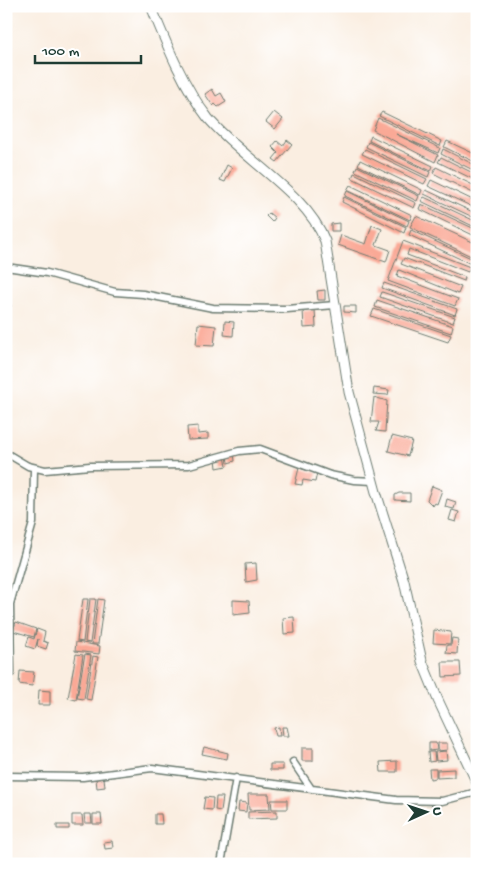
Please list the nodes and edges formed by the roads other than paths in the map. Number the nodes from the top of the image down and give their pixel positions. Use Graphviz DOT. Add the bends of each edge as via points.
graph roads {
  1 [pos="151,6"];
  2 [pos="6,267"];
  3 [pos="336,305"];
  4 [pos="6,453"];
  5 [pos="34,468"];
  6 [pos="373,481"];
  7 [pos="11,673"];
  8 [pos="293,762"];
  9 [pos="6,776"];
  10 [pos="236,778"];
  11 [pos="477,783"];
  12 [pos="310,787"];
  13 [pos="477,792"];
  14 [pos="221,862"];
  1 -- 3 [label="street" via="194,98 209,118 297,201 321,229"];
  2 -- 3 [label="street" via="115,292 213,308 287,309"];
  3 -- 6 [label="street" via="349,392"];
  4 -- 5 [label="street"];
  5 -- 6 [label="street" via="189,465 239,450 260,449 330,475"];
  5 -- 7 [label="street" via="33,523 10,604"];
  6 -- 11 [label="street" via="404,581 422,661"];
  8 -- 12 [label="street"];
  9 -- 10 [label="street" via="83,777 152,768"];
  10 -- 12 [label="street"];
  10 -- 14 [label="street"];
  12 -- 13 [label="street" via="396,800 427,801"];
}
